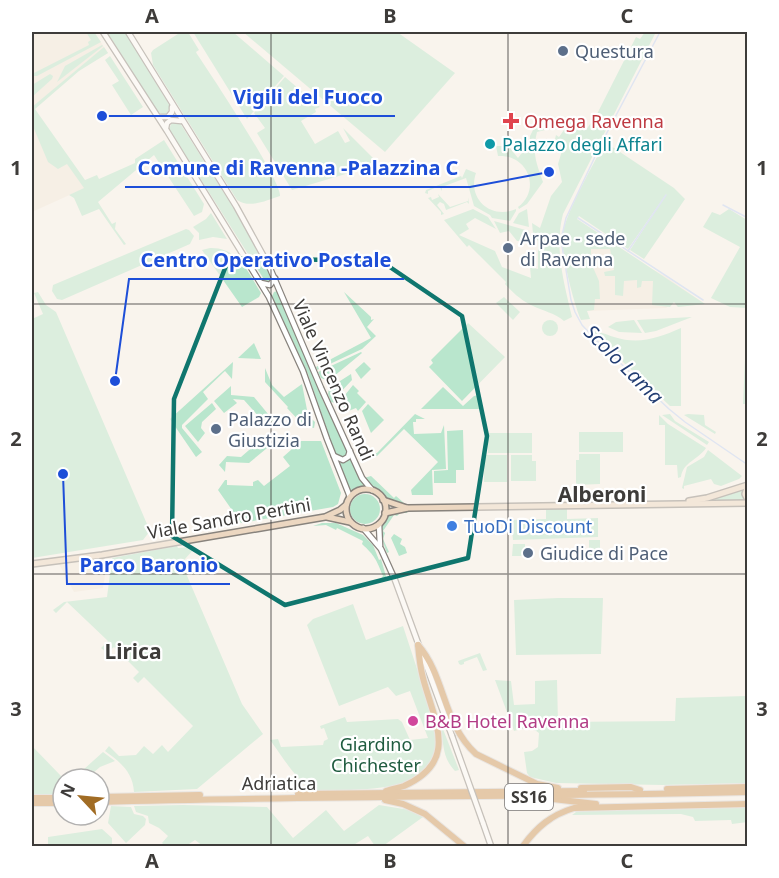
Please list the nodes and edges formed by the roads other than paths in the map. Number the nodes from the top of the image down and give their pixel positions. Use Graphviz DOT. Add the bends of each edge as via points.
graph roads {
  1 [pos="103,32"];
  2 [pos="128,32"];
  3 [pos="171,104"];
  4 [pos="156,114"];
  5 [pos="181,121"];
  6 [pos="167,131"];
  7 [pos="275,278"];
  8 [pos="261,283"];
  9 [pos="280,291"];
  10 [pos="269,297"];
  11 [pos="349,447"];
  12 [pos="332,454"];
  13 [pos="747,485"];
  14 [pos="372,490"];
  15 [pos="350,497"];
  16 [pos="383,500"];
  17 [pos="747,501"];
  18 [pos="676,504"];
  19 [pos="346,506"];
  20 [pos="408,508"];
  21 [pos="385,513"];
  22 [pos="325,517"];
  23 [pos="351,522"];
  24 [pos="379,524"];
  25 [pos="363,528"];
  26 [pos="381,549"];
  27 [pos="32,564"];
  28 [pos="418,645"];
  29 [pos="747,787"];
  30 [pos="640,790"];
  31 [pos="747,792"];
  32 [pos="380,796"];
  33 [pos="111,797"];
  34 [pos="519,797"];
  35 [pos="32,798"];
  36 [pos="51,798"];
  37 [pos="111,802"];
  38 [pos="32,803"];
  39 [pos="51,803"];
  40 [pos="746,804"];
  41 [pos="618,807"];
  42 [pos="464,846"];
  43 [pos="491,846"];
  44 [pos="523,846"];
  1 -- 4 [label="street, Viale Vincenzo Randi"];
  2 -- 3 [label="street, Viale Vincenzo Randi"];
  3 -- 4 [label="street" via="168,117"];
  3 -- 5 [label="street, Viale Vincenzo Randi"];
  4 -- 6 [label="street, Viale Vincenzo Randi"];
  5 -- 6 [label="street" via="168,121"];
  5 -- 7 [label="street, Viale Vincenzo Randi" via="248,227"];
  6 -- 8 [label="street, Viale Vincenzo Randi"];
  7 -- 8 [label="street" via="270,285"];
  7 -- 9 [label="street, Viale Vincenzo Randi"];
  8 -- 10 [label="street, Viale Vincenzo Randi"];
  9 -- 10 [label="street" via="273,290"];
  9 -- 11 [label="street, Viale Vincenzo Randi"];
  10 -- 12 [label="street, Viale Vincenzo Randi" via="303,371"];
  11 -- 12 [label="street" via="350,454 345,459"];
  11 -- 14 [label="street, Viale Vincenzo Randi" via="362,478"];
  12 -- 15 [label="street, Viale Vincenzo Randi"];
  13 -- 17 [label="main road"];
  13 -- 18 [label="main road"];
  14 -- 15 [label="main road" via="358,490"];
  14 -- 16 [label="main road"];
  15 -- 19 [label="main road"];
  16 -- 20 [label="main road"];
  16 -- 21 [label="main road"];
  17 -- 18 [label="main road"];
  18 -- 20 [label="main road"];
  19 -- 22 [label="main road, Viale Sandro Pertini"];
  19 -- 23 [label="main road"];
  20 -- 21 [label="main road"];
  21 -- 24 [label="main road"];
  22 -- 23 [label="main road, Viale Sandro Pertini"];
  22 -- 27 [label="main road, Viale Sandro Pertini"];
  23 -- 25 [label="main road"];
  24 -- 25 [label="main road"];
  24 -- 26 [label="street"];
  25 -- 26 [label="street"];
  26 -- 28 [label="street"];
  28 -- 30 [label="highway, SS16" via="431,665 459,736 476,754 552,788"];
  28 -- 32 [label="highway, SS16" via="423,678 440,733 437,755 417,779"];
  28 -- 43 [label="street, bridge"];
  29 -- 30 [label="highway, Adriatica / SS16"];
  30 -- 32 [label="highway, Adriatica / SS16"];
  31 -- 34 [label="highway, Adriatica / SS16"];
  32 -- 33 [label="highway, Adriatica / SS16"];
  32 -- 34 [label="highway, Adriatica / SS16"];
  32 -- 37 [label="highway, Adriatica / SS16"];
  32 -- 42 [label="highway, SS16" via="425,814"];
  34 -- 41 [label="highway"];
  35 -- 36 [label="highway"];
  38 -- 39 [label="highway"];
  40 -- 41 [label="highway"];
  41 -- 44 [label="highway, SS16" via="561,812 542,824"];
}
